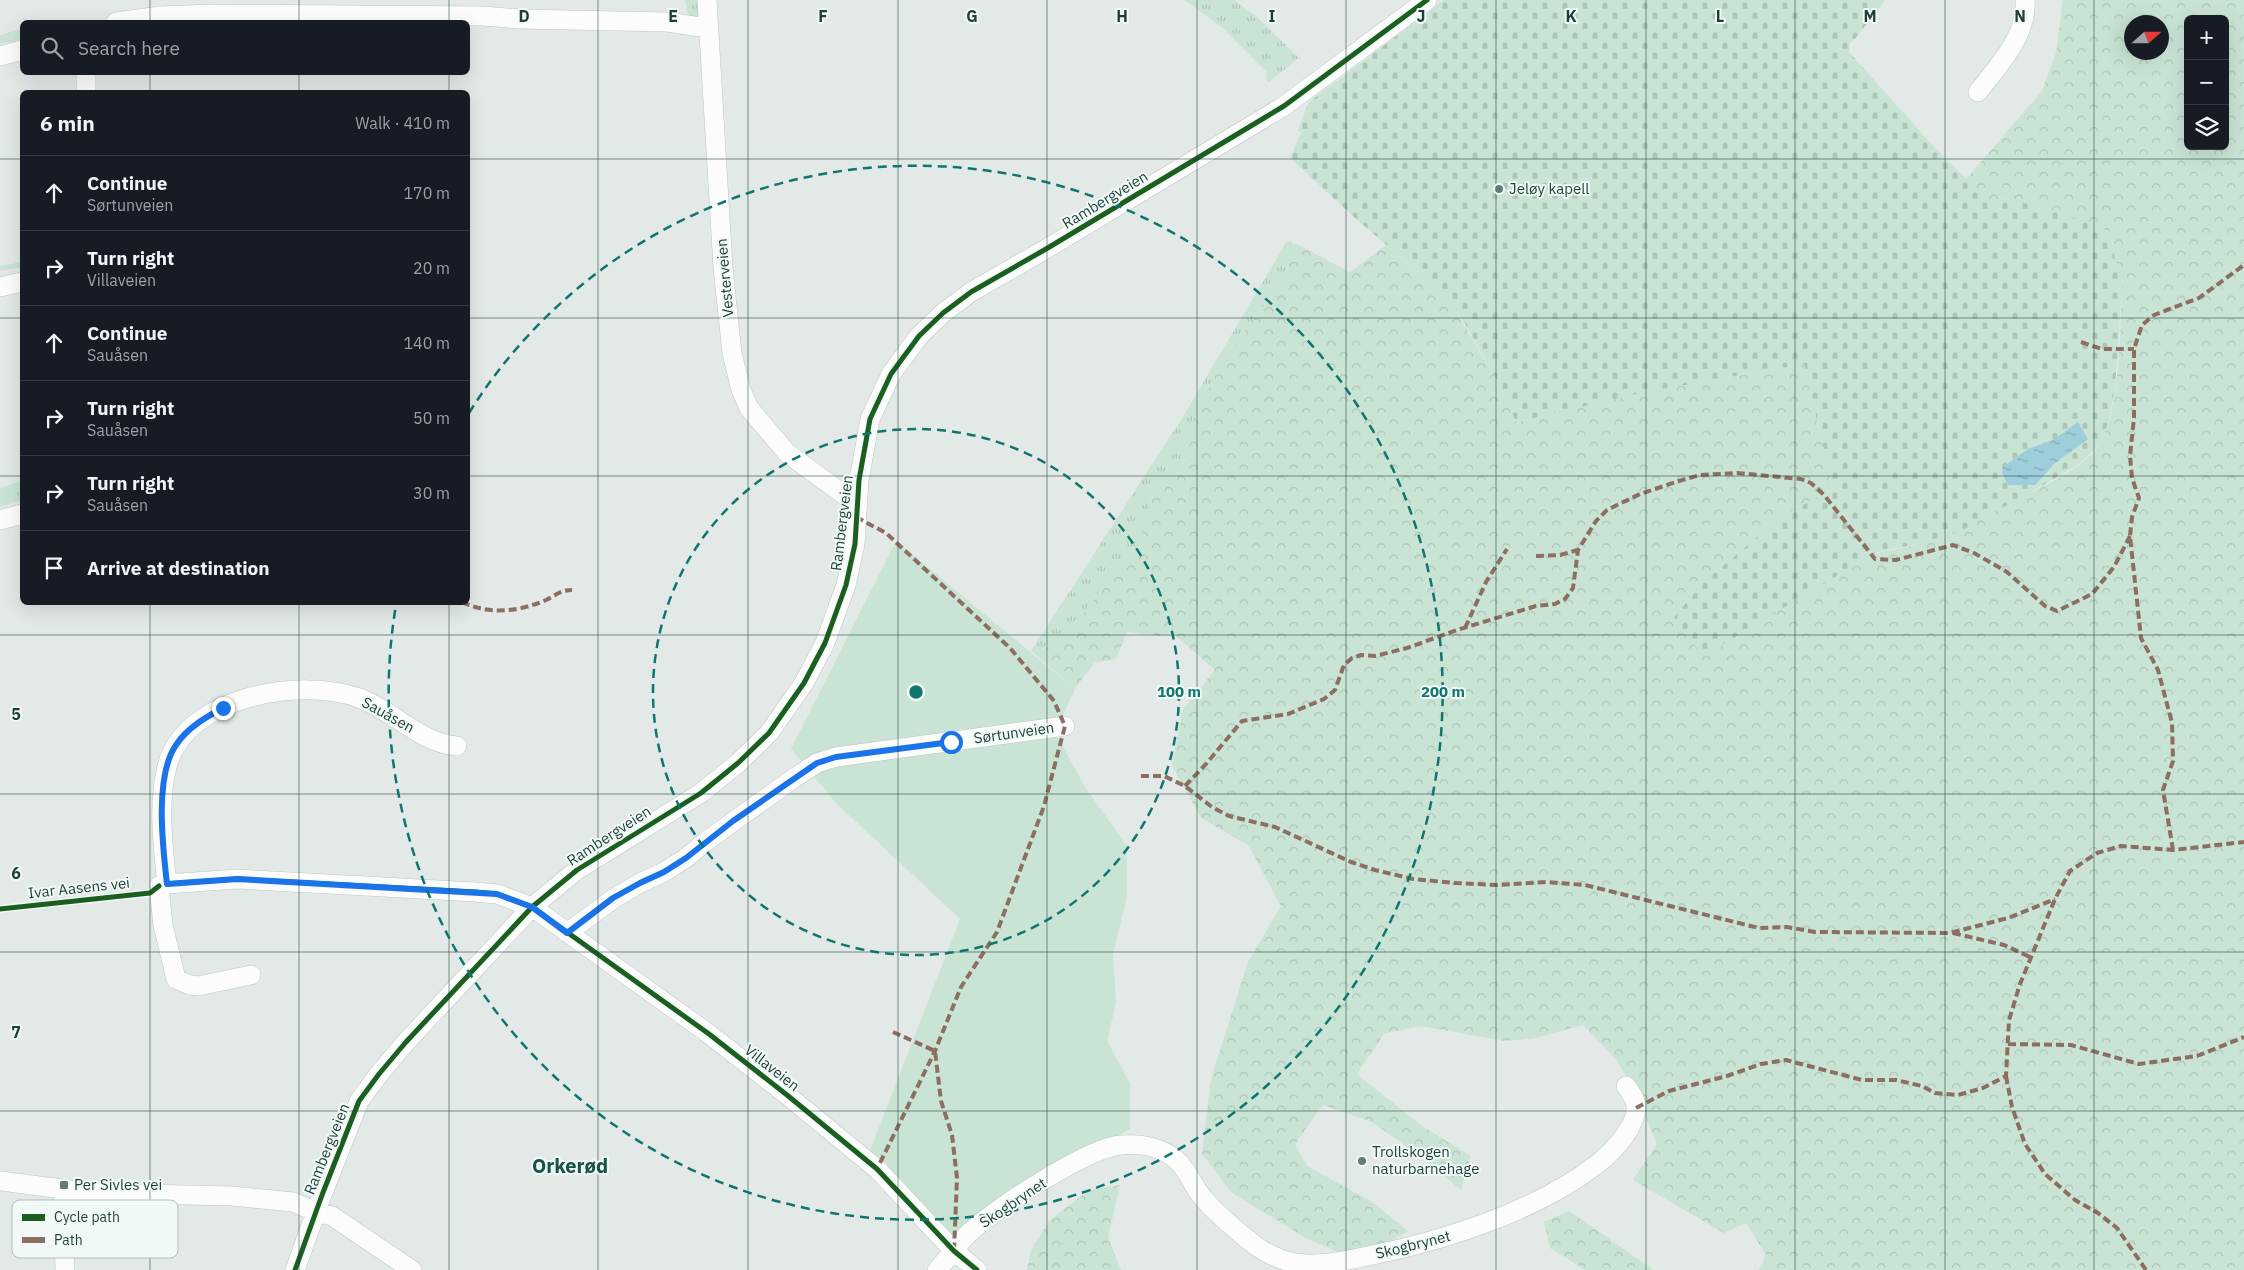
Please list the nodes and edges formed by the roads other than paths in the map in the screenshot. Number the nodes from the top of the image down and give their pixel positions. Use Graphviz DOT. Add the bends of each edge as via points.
graph roads {
  1 [pos="707,0"];
  2 [pos="1427,0"];
  3 [pos="2024,0"];
  4 [pos="131,20"];
  5 [pos="707,28"];
  6 [pos="20,51"];
  7 [pos="0,56"];
  8 [pos="86,75"];
  9 [pos="86,90"];
  10 [pos="1978,92"];
  11 [pos="20,282"];
  12 [pos="0,287"];
  13 [pos="858,505"];
  14 [pos="20,515"];
  15 [pos="0,520"];
  16 [pos="1065,726"];
  17 [pos="457,746"];
  18 [pos="167,884"];
  19 [pos="532,907"];
  20 [pos="567,933"];
  21 [pos="251,975"];
  22 [pos="1626,1086"];
  23 [pos="0,1181"];
  24 [pos="63,1190"];
  25 [pos="63,1200"];
  26 [pos="316,1212"];
  27 [pos="954,1251"];
  28 [pos="295,1270"];
  29 [pos="412,1270"];
  30 [pos="937,1270"];
  31 [pos="977,1270"];
  1 -- 5 [label="street, Vesterveien"];
  2 -- 13 [label="street, Rambergveien" via="1284,106 971,292 943,312 898,363 876,405 866,438"];
  3 -- 10 [label="street" via="2022,24 2006,56"];
  4 -- 5 [label="street" via="211,14 483,16 667,22"];
  5 -- 13 [label="street, Vesterveien" via="722,268 732,353 741,390 749,408 787,453"];
  6 -- 7 [label="street"];
  8 -- 9 [label="street"];
  11 -- 12 [label="street"];
  13 -- 19 [label="street, Rambergveien" via="855,544 833,624 804,684 769,733 738,764 701,793 584,865"];
  14 -- 15 [label="street"];
  16 -- 20 [label="street, Sørtunveien" via="836,757 817,763 686,858 613,898"];
  17 -- 18 [label="street, Sauåsen" via="430,740 373,704 343,694 310,689 289,690 250,696 232,704 198,722 176,744 167,764 163,784 162,839"];
  18 -- 19 [label="street" via="237,879 475,892 497,894"];
  18 -- 21 [label="street, Sauåsen" via="159,886 163,925 176,979 198,986"];
  19 -- 20 [label="street, Villaveien"];
  19 -- 26 [label="street, Rambergveien" via="406,1042 366,1090 353,1114"];
  20 -- 27 [label="street, Villaveien" via="709,1034 787,1095 877,1169"];
  22 -- 27 [label="street, Skogbrynet" via="1635,1100 1632,1123 1616,1147 1598,1164 1558,1190 1501,1216 1430,1242 1350,1260 1294,1263 1257,1246 1220,1215 1202,1198 1174,1156 1150,1147 1122,1145 1093,1152 1012,1200 968,1234"];
  23 -- 24 [label="street"];
  24 -- 25 [label="street"];
  24 -- 26 [label="street" via="251,1198 293,1202"];
  26 -- 28 [label="street, Rambergveien"];
  26 -- 29 [label="street" via="332,1216"];
  27 -- 30 [label="street, Skogbrynet"];
  27 -- 31 [label="street, Villaveien"];
}
